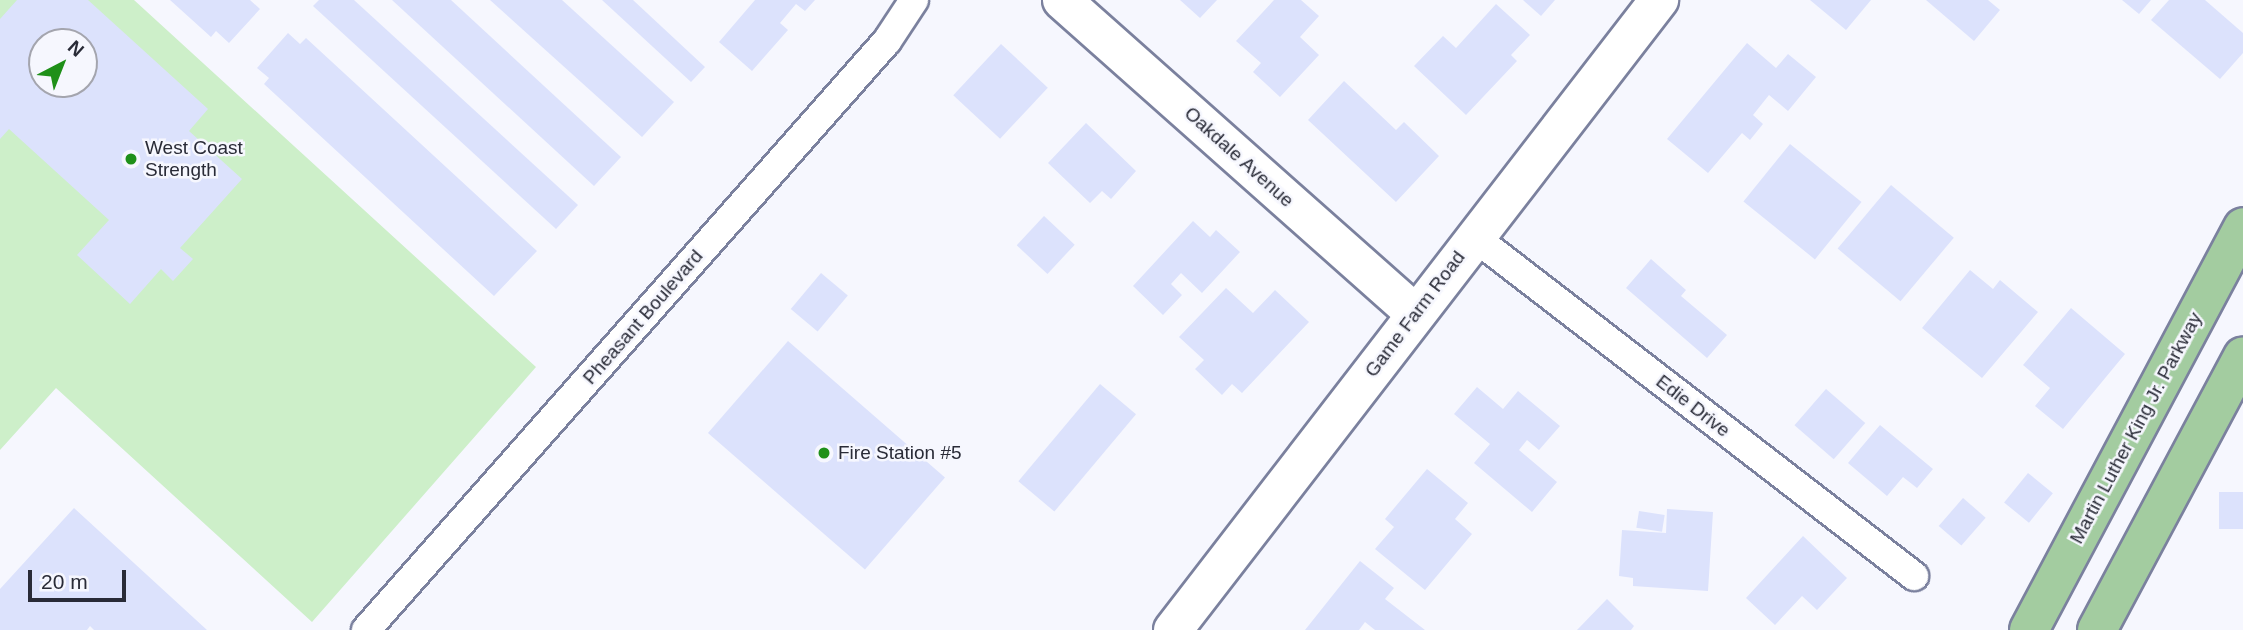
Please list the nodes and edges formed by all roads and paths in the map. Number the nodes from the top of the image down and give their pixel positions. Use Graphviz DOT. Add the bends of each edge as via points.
graph roads {
  1 [pos="914,0"];
  2 [pos="1062,0"];
  3 [pos="1658,0"];
  4 [pos="2243,227"];
  5 [pos="1473,236"];
  6 [pos="1416,314"];
  7 [pos="2243,356"];
  8 [pos="1914,576"];
  9 [pos="1180,627"];
  10 [pos="366,630"];
  11 [pos="2029,630"];
  12 [pos="2097,630"];
  1 -- 10 [label="street, Pheasant Boulevard" via="887,41"];
  2 -- 6 [label="street, Oakdale Avenue"];
  3 -- 5 [label="street, Game Farm Road"];
  4 -- 11 [label="main road, Martin Luther King Jr. Parkway"];
  5 -- 6 [label="street, Game Farm Road"];
  5 -- 8 [label="street, Edie Drive"];
  6 -- 9 [label="street, Game Farm Road"];
  7 -- 12 [label="main road"];
}
